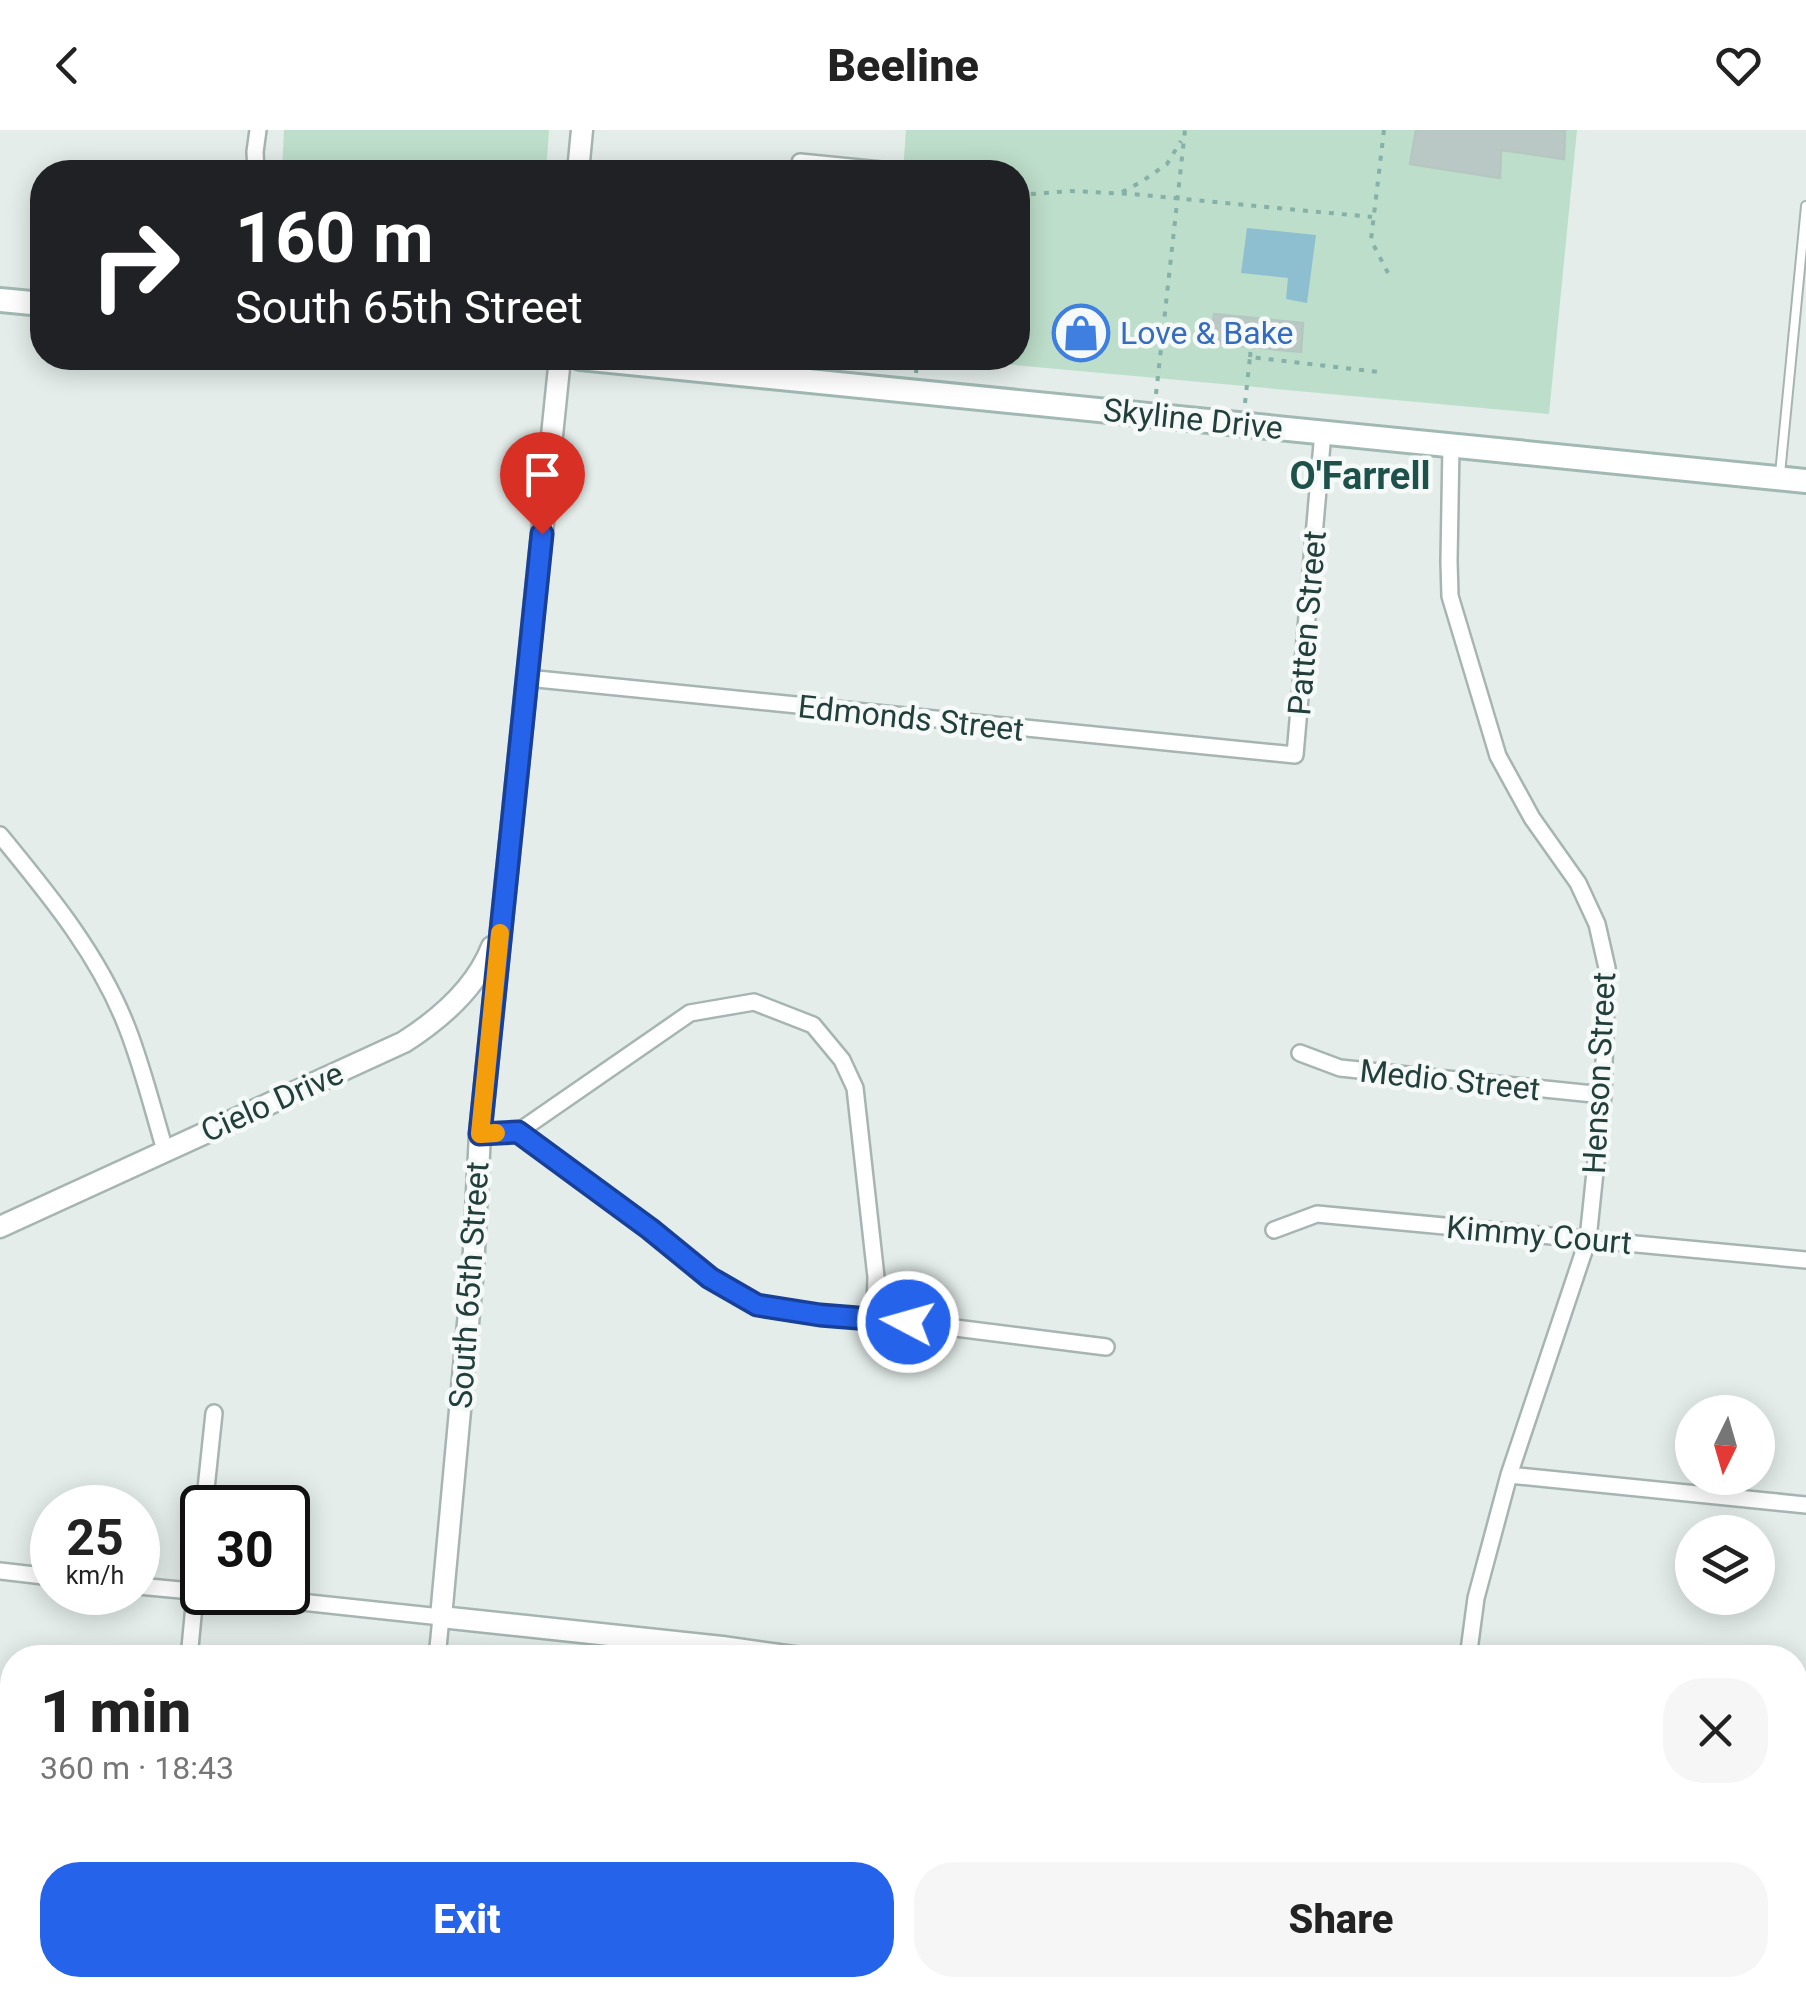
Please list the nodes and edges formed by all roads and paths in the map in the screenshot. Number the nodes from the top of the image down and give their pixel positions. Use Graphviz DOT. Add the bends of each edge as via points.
graph roads {
  1 [pos="258,130"];
  2 [pos="582,130"];
  3 [pos="1384,130"];
  4 [pos="1184,134"];
  5 [pos="257,160"];
  6 [pos="579,160"];
  7 [pos="1030,194"];
  8 [pos="1119,194"];
  9 [pos="1176,200"];
  10 [pos="1806,206"];
  11 [pos="1372,217"];
  12 [pos="1388,273"];
  13 [pos="0,300"];
  14 [pos="30,303"];
  15 [pos="1250,347"];
  16 [pos="1250,358"];
  17 [pos="559,370"];
  18 [pos="794,370"];
  19 [pos="1379,372"];
  20 [pos="1154,416"];
  21 [pos="1243,424"];
  22 [pos="1323,432"];
  23 [pos="1452,446"];
  24 [pos="1780,478"];
  25 [pos="1806,481"];
  26 [pos="527,678"];
  27 [pos="1295,755"];
  28 [pos="0,835"];
  29 [pos="500,927"];
  30 [pos="1300,1052"];
  31 [pos="1603,1095"];
  32 [pos="518,1132"];
  33 [pos="480,1134"];
  34 [pos="165,1150"];
  35 [pos="0,1227"];
  36 [pos="1274,1230"];
  37 [pos="1588,1239"];
  38 [pos="1806,1260"];
  39 [pos="868,1317"];
  40 [pos="1106,1347"];
  41 [pos="214,1413"];
  42 [pos="1509,1475"];
  43 [pos="206,1485"];
  44 [pos="1806,1505"];
  45 [pos="0,1571"];
  46 [pos="30,1574"];
  47 [pos="310,1603"];
  48 [pos="197,1615"];
  49 [pos="441,1617"];
  50 [pos="192,1645"];
  51 [pos="438,1645"];
  52 [pos="665,1645"];
  53 [pos="1470,1645"];
  1 -- 5 [label="street"];
  2 -- 6 [label="street"];
  3 -- 11 [label="path"];
  4 -- 8 [label="path" via="1168,164"];
  4 -- 9 [label="path"];
  7 -- 8 [label="path"];
  8 -- 9 [label="path"];
  9 -- 11 [label="path"];
  9 -- 20 [label="path"];
  10 -- 24 [label="lane"];
  11 -- 12 [label="path" via="1371,240"];
  13 -- 14 [label="main road"];
  15 -- 16 [label="path"];
  16 -- 19 [label="path"];
  16 -- 21 [label="path"];
  17 -- 26 [label="street, South 65th Street"];
  18 -- 20 [label="main road, Skyline Drive"];
  20 -- 21 [label="main road, Skyline Drive"];
  21 -- 22 [label="main road, Skyline Drive"];
  22 -- 23 [label="main road, Skyline Drive"];
  22 -- 27 [label="street, Patten Street"];
  23 -- 24 [label="main road, Skyline Drive"];
  23 -- 31 [label="street, Henson Street" via="1450,596 1498,756 1578,883 1596,924 1608,968"];
  24 -- 25 [label="main road, Skyline Drive"];
  26 -- 27 [label="street, Edmonds Street"];
  26 -- 29 [label="street, South 65th Street"];
  28 -- 34 [label="street" via="91,955 128,1029"];
  29 -- 33 [label="street, South 65th Street"];
  29 -- 34 [label="street, Cielo Drive" via="485,966 423,1030"];
  30 -- 31 [label="street, Medio Street" via="1340,1068"];
  31 -- 37 [label="street, Henson Street"];
  32 -- 33 [label="street"];
  32 -- 39 [label="street" via="710,1278 757,1305"];
  32 -- 39 [label="street" via="690,1013 754,1002 814,1026 855,1088 876,1277"];
  33 -- 49 [label="street, South 65th Street"];
  34 -- 35 [label="street, Cielo Drive"];
  36 -- 37 [label="street, Kimmy Court" via="1318,1214"];
  37 -- 38 [label="street, Kimmy Court"];
  37 -- 42 [label="street, Henson Street"];
  39 -- 40 [label="street"];
  41 -- 43 [label="street"];
  42 -- 44 [label="street"];
  42 -- 53 [label="street, Henson Street"];
  45 -- 46 [label="street"];
  47 -- 49 [label="street"];
  48 -- 50 [label="street"];
  49 -- 51 [label="street"];
  49 -- 52 [label="street"];
}
